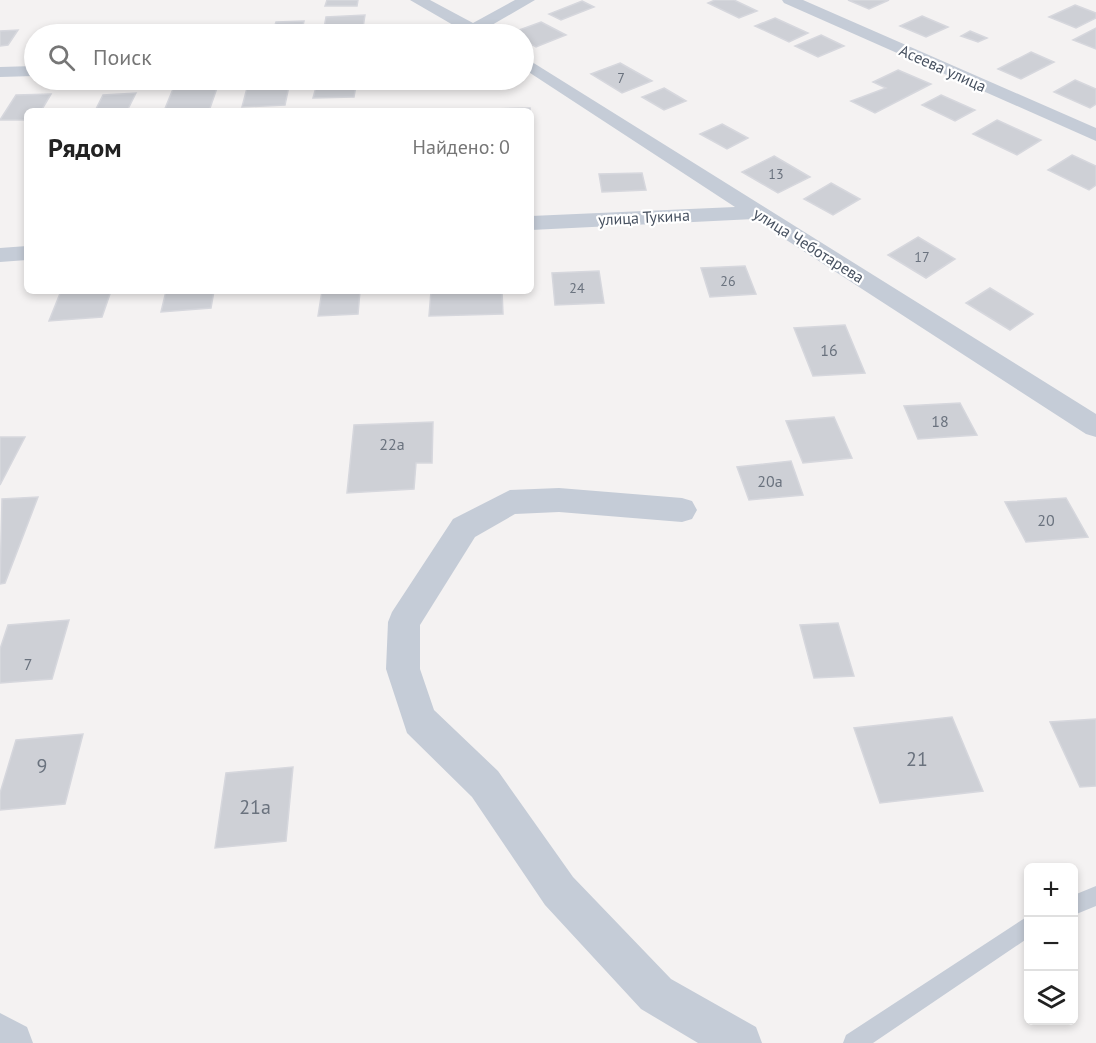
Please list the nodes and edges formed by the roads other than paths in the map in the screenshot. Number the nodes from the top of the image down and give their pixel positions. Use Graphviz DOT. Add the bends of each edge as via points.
graph roads {
  1 [pos="418,0"];
  2 [pos="527,0"];
  3 [pos="790,0"];
  4 [pos="459,24"];
  5 [pos="488,24"];
  6 [pos="534,68"];
  7 [pos="24,71"];
  8 [pos="0,72"];
  9 [pos="1096,135"];
  10 [pos="758,212"];
  11 [pos="534,223"];
  12 [pos="24,253"];
  13 [pos="0,255"];
  14 [pos="1096,427"];
  15 [pos="682,510"];
  16 [pos="1096,896"];
  17 [pos="1078,903"];
  18 [pos="1024,929"];
  19 [pos="0,1035"];
  20 [pos="11,1043"];
  21 [pos="740,1043"];
  22 [pos="854,1043"];
  1 -- 4 [label="street"];
  2 -- 5 [label="street"];
  3 -- 9 [label="street, Асеева улица"];
  6 -- 10 [label="street, улица Чеботарева"];
  7 -- 8 [label="street"];
  10 -- 11 [label="street, улица Тукина"];
  10 -- 14 [label="street, улица Чеботарева"];
  12 -- 13 [label="street"];
  15 -- 21 [label="street" via="560,500 510,502 464,528 404,622 403,669 420,721 485,784 559,891 656,994"];
  16 -- 17 [label="lane"];
  18 -- 22 [label="lane"];
  19 -- 20 [label="street"];
}
